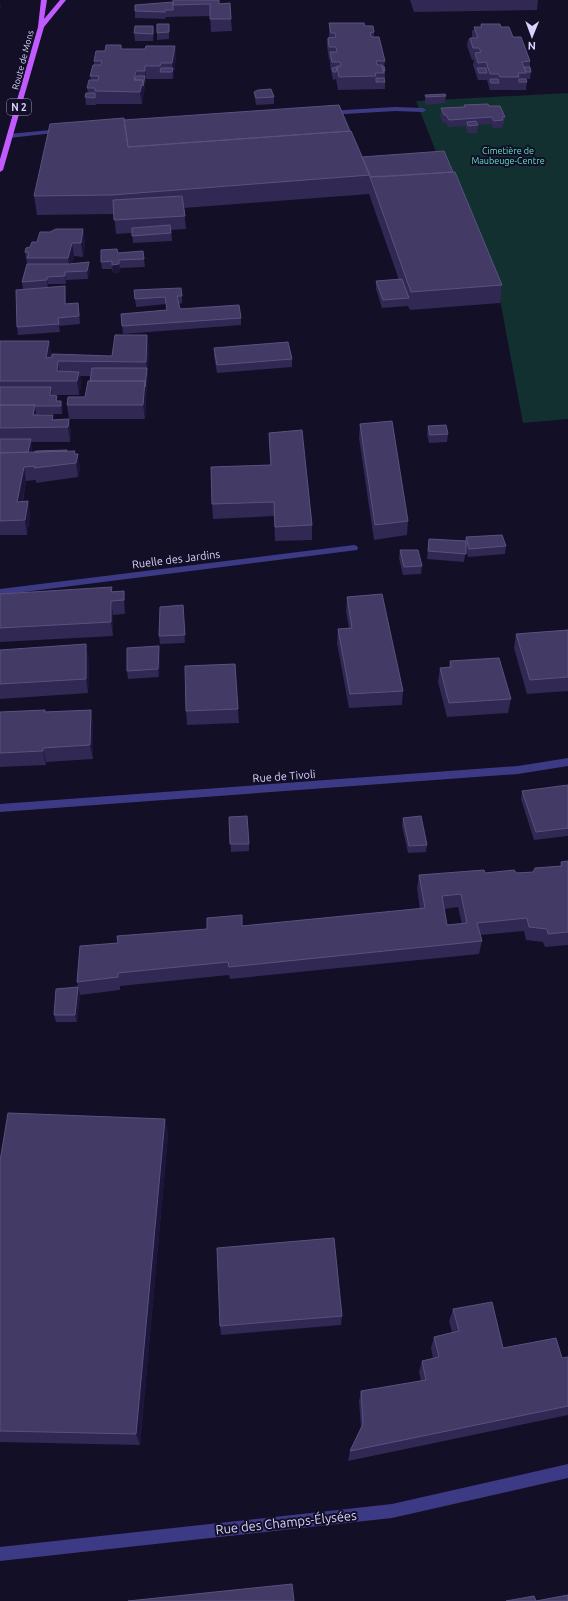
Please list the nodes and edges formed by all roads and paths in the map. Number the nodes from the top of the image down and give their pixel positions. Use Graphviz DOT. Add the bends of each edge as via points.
graph roads {
  1 [pos="44,0"];
  2 [pos="63,0"];
  3 [pos="41,27"];
  4 [pos="423,110"];
  5 [pos="324,114"];
  6 [pos="71,130"];
  7 [pos="9,136"];
  8 [pos="0,170"];
  9 [pos="354,548"];
  10 [pos="0,592"];
  11 [pos="568,762"];
  12 [pos="0,808"];
  13 [pos="568,1471"];
  14 [pos="0,1554"];
  1 -- 3 [label="main road, Route de Mons / N 2"];
  2 -- 3 [label="main road, N 2"];
  3 -- 7 [label="main road, Route de Mons / N 2"];
  4 -- 5 [label="street" via="395,109"];
  6 -- 7 [label="street"];
  7 -- 8 [label="main road, Route de Mons / N 2"];
  9 -- 10 [label="street, Ruelle des Jardins"];
  11 -- 12 [label="street, Rue de Tivoli" via="472,774"];
  13 -- 14 [label="street, Rue des Champs-Élysées" via="392,1511"];
}
